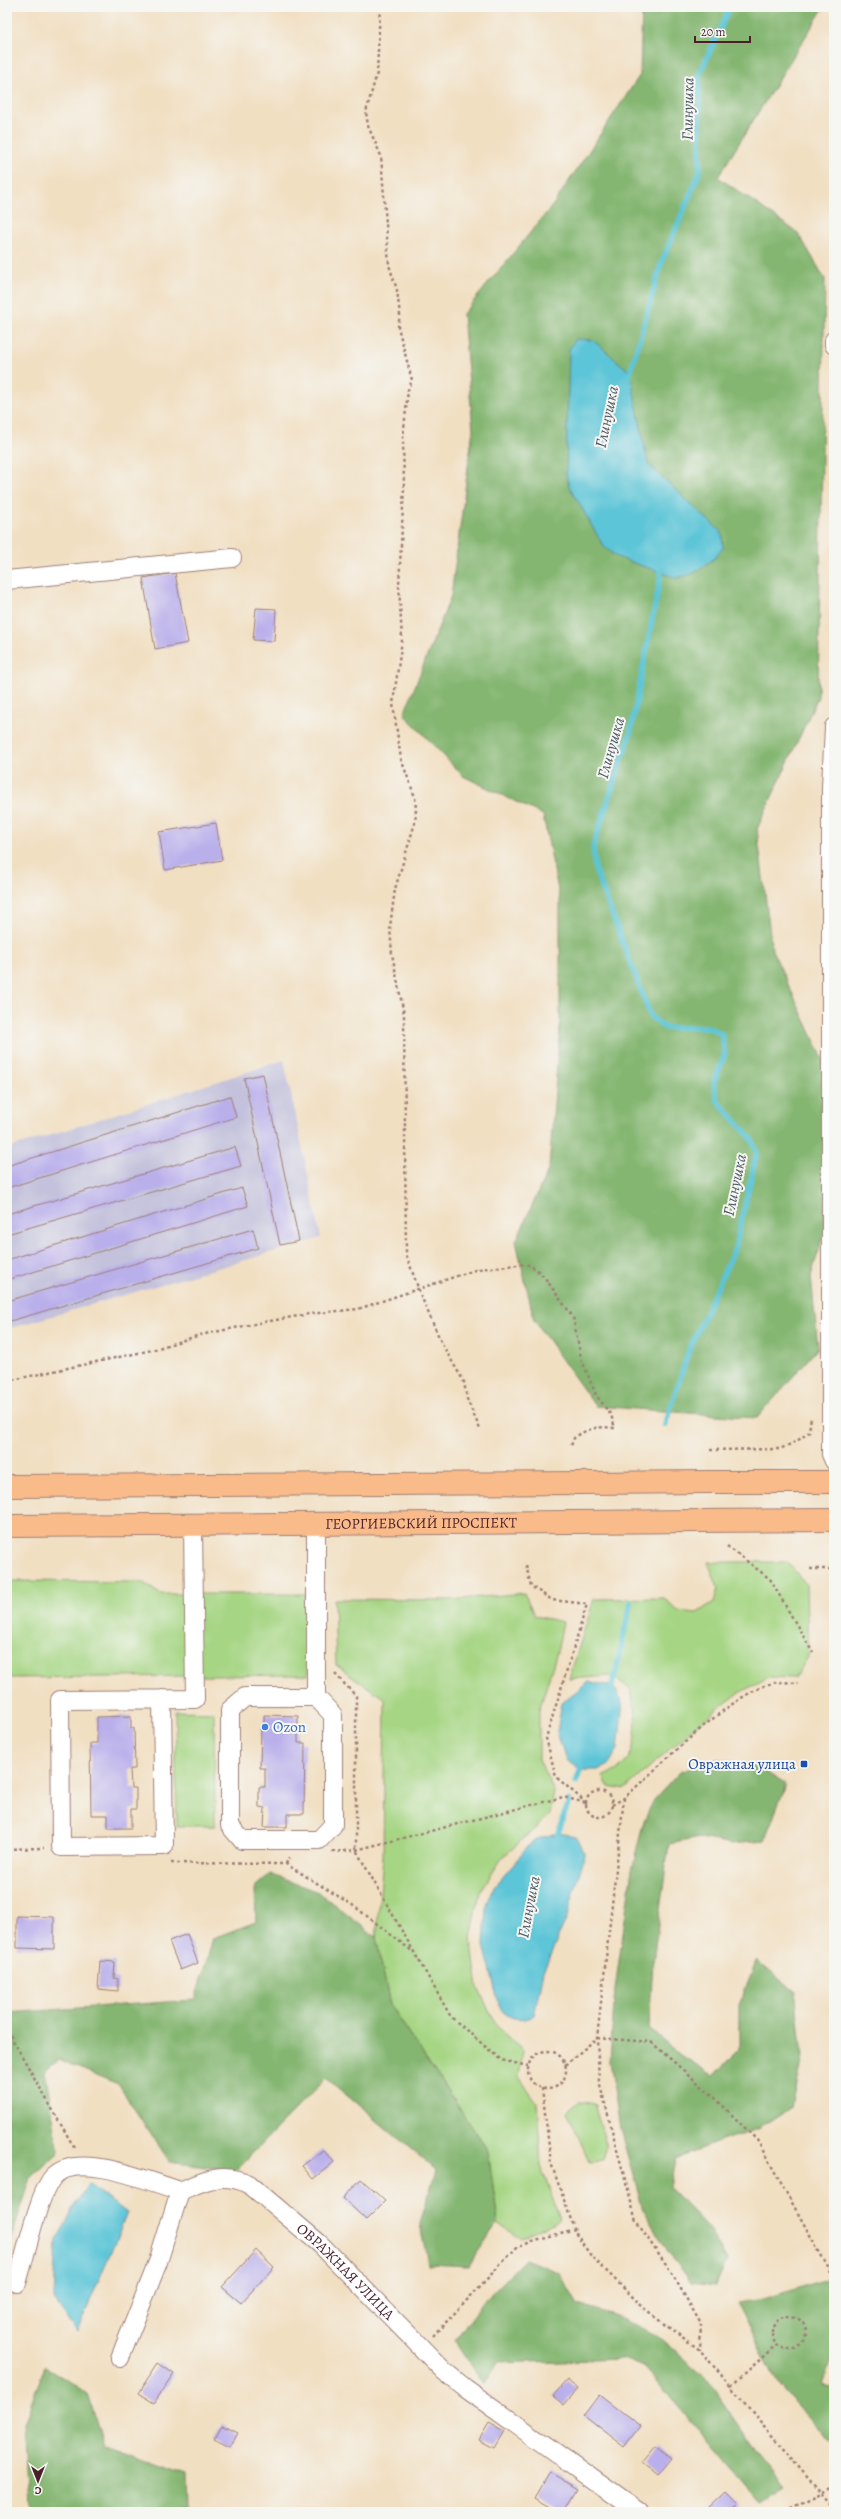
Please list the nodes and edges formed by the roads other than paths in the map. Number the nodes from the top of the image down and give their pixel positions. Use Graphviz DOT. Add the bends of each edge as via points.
graph roads {
  1 [pos="834,340"];
  2 [pos="834,345"];
  3 [pos="232,558"];
  4 [pos="7,580"];
  5 [pos="834,726"];
  6 [pos="834,1461"];
  7 [pos="834,1482"];
  8 [pos="7,1486"];
  9 [pos="834,1520"];
  10 [pos="316,1524"];
  11 [pos="193,1525"];
  12 [pos="7,1526"];
  13 [pos="316,1697"];
  14 [pos="162,1699"];
  15 [pos="180,2192"];
  16 [pos="17,2283"];
  17 [pos="120,2358"];
  18 [pos="639,2512"];
  1 -- 2 [label="street"];
  3 -- 4 [label="street"];
  5 -- 6 [label="street" via="831,787 831,1454"];
  7 -- 8 [label="main road, bridge"];
  9 -- 10 [label="main road, ГЕОРГИЕВСКИЙ ПРОСПЕКТ, bridge"];
  10 -- 11 [label="main road, ГЕОРГИЕВСКИЙ ПРОСПЕКТ"];
  10 -- 13 [label="street"];
  11 -- 12 [label="main road, ГЕОРГИЕВСКИЙ ПРОСПЕКТ"];
  11 -- 14 [label="street" via="195,1699"];
  13 -- 13 [label="street" via="333,1715 333,1825 319,1840 242,1840 230,1826 230,1710 245,1697"];
  14 -- 14 [label="street" via="60,1700 61,1847 164,1846"];
  15 -- 16 [label="street" via="133,2176 84,2165 62,2170 50,2181 41,2203"];
  15 -- 17 [label="street" via="158,2262"];
  15 -- 18 [label="street, ОВРАЖНАЯ УЛИЦА" via="198,2183 225,2177 236,2178 249,2184 320,2244 465,2388"];
}
